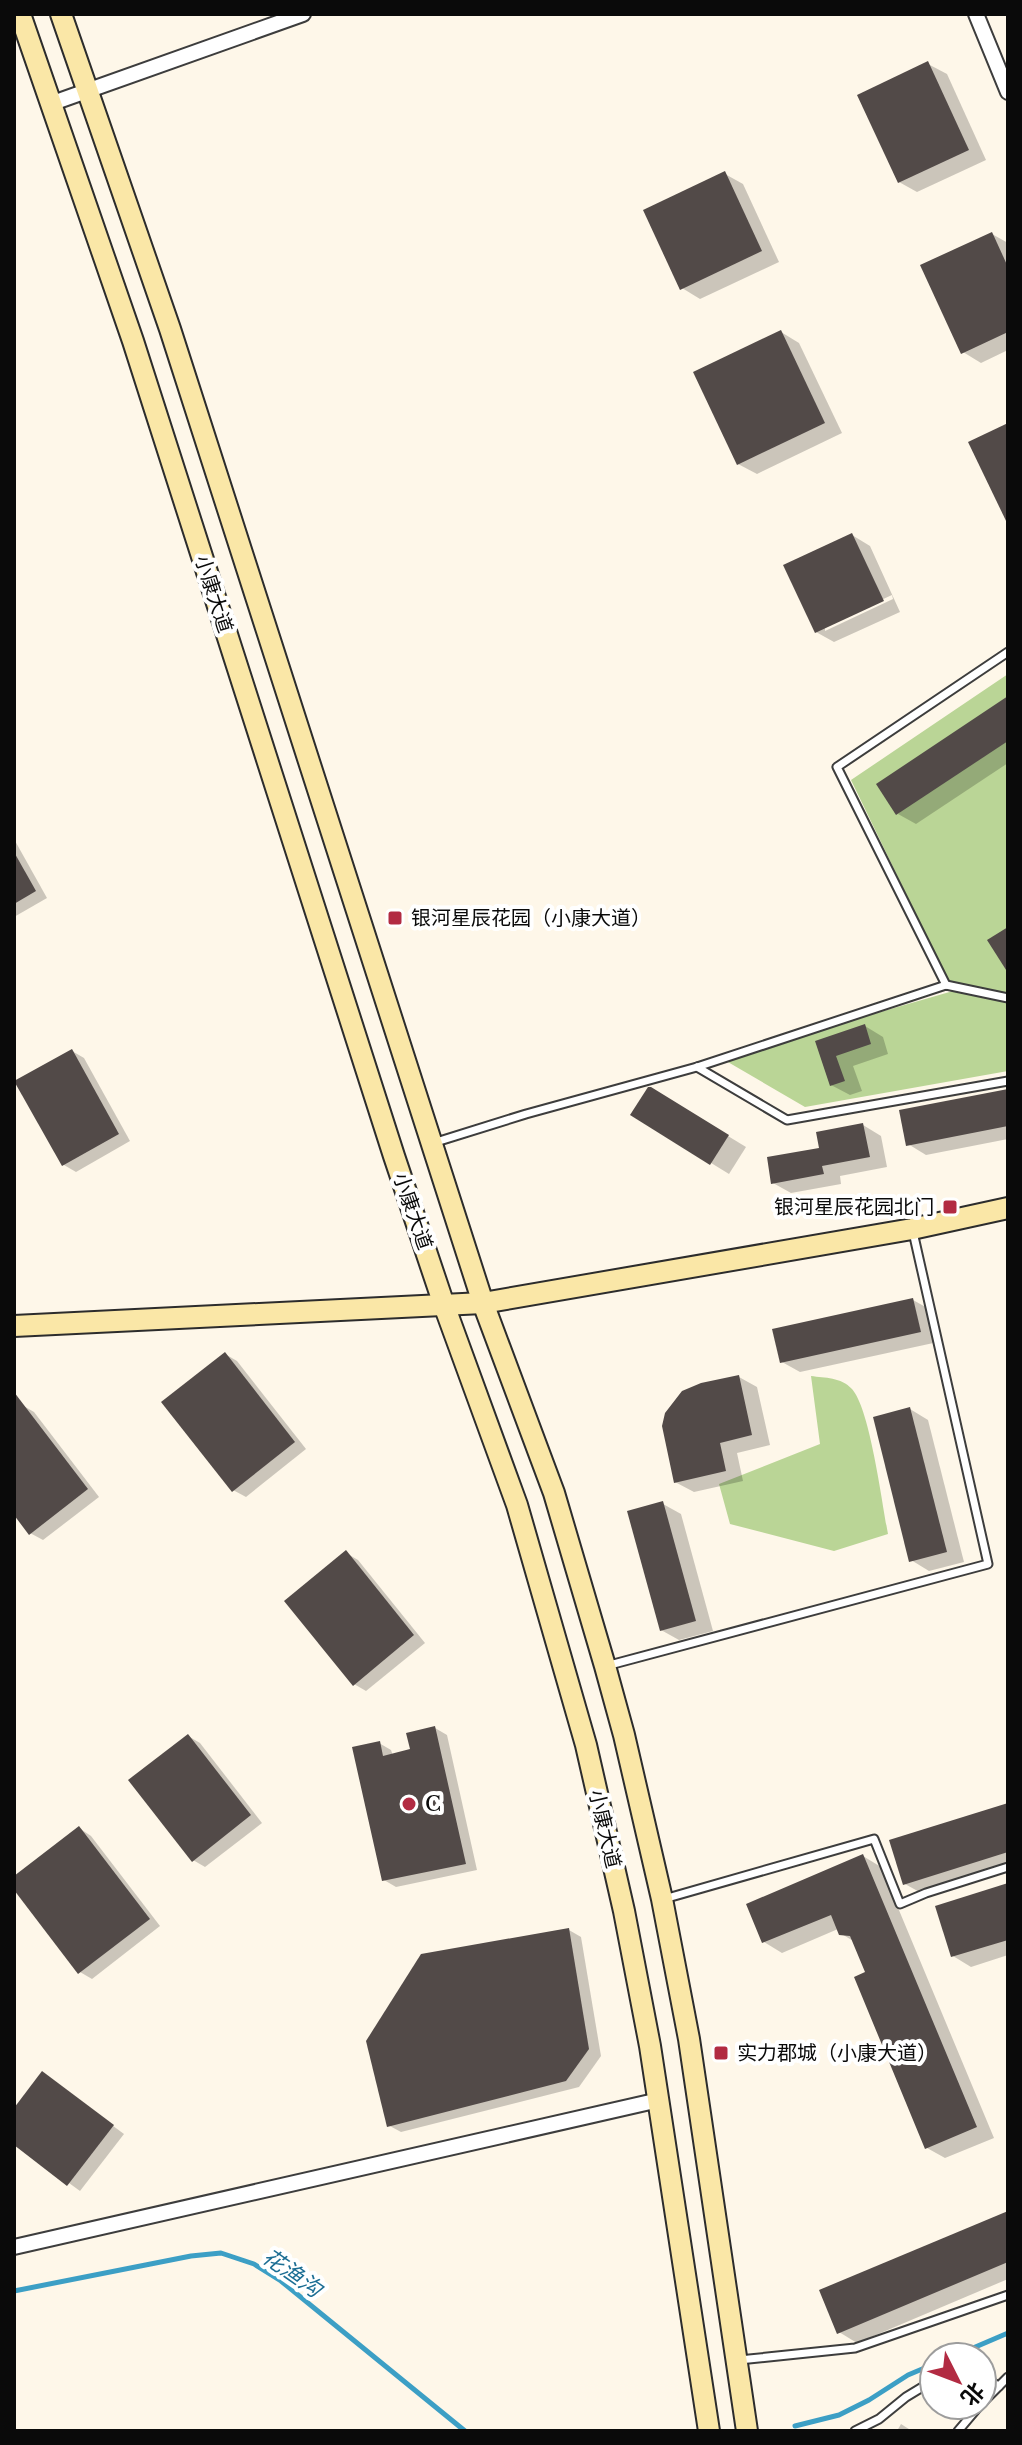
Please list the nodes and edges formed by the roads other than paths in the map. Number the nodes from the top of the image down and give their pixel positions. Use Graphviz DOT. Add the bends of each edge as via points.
graph roads {
  1 [pos="20,14"];
  2 [pos="61,14"];
  3 [pos="303,14"];
  4 [pos="976,14"];
  5 [pos="87,91"];
  6 [pos="1008,92"];
  7 [pos="50,104"];
  8 [pos="1008,652"];
  9 [pos="946,985"];
  10 [pos="1008,998"];
  11 [pos="697,1067"];
  12 [pos="1008,1081"];
  13 [pos="431,1144"];
  14 [pos="1008,1208"];
  15 [pos="912,1229"];
  16 [pos="483,1303"];
  17 [pos="444,1305"];
  18 [pos="14,1326"];
  19 [pos="605,1666"];
  20 [pos="1008,1867"];
  21 [pos="662,1899"];
  22 [pos="659,2100"];
  23 [pos="14,2247"];
  24 [pos="1008,2295"];
  25 [pos="737,2361"];
  26 [pos="1008,2377"];
  27 [pos="999,2386"];
  28 [pos="918,2390"];
  29 [pos="709,2431"];
  30 [pos="747,2431"];
  31 [pos="855,2431"];
  1 -- 7 [label="main road, 小康大道"];
  2 -- 5 [label="main road, 小康大道"];
  3 -- 5 [label="street"];
  4 -- 6 [label="street"];
  5 -- 7 [label="street"];
  5 -- 13 [label="main road, 小康大道" via="175,344"];
  7 -- 17 [label="main road, 小康大道" via="138,357"];
  8 -- 9 [label="lane" via="837,767"];
  9 -- 10 [label="lane"];
  9 -- 11 [label="lane"];
  11 -- 12 [label="lane" via="787,1120"];
  11 -- 13 [label="lane"];
  13 -- 16 [label="main road, 小康大道"];
  14 -- 15 [label="main road"];
  15 -- 16 [label="main road"];
  15 -- 19 [label="lane" via="988,1564"];
  16 -- 17 [label="main road"];
  16 -- 19 [label="main road, 小康大道" via="554,1493"];
  17 -- 18 [label="main road"];
  17 -- 22 [label="main road, 小康大道" via="517,1505 586,1745"];
  19 -- 21 [label="main road, 小康大道"];
  20 -- 21 [label="lane" via="900,1904 874,1839"];
  21 -- 25 [label="main road, 小康大道" via="689,2039"];
  22 -- 23 [label="street"];
  22 -- 29 [label="main road, 小康大道"];
  24 -- 25 [label="lane" via="855,2348"];
  25 -- 30 [label="main road, 小康大道"];
  26 -- 27 [label="lane"];
  28 -- 31 [label="lane"];
}
